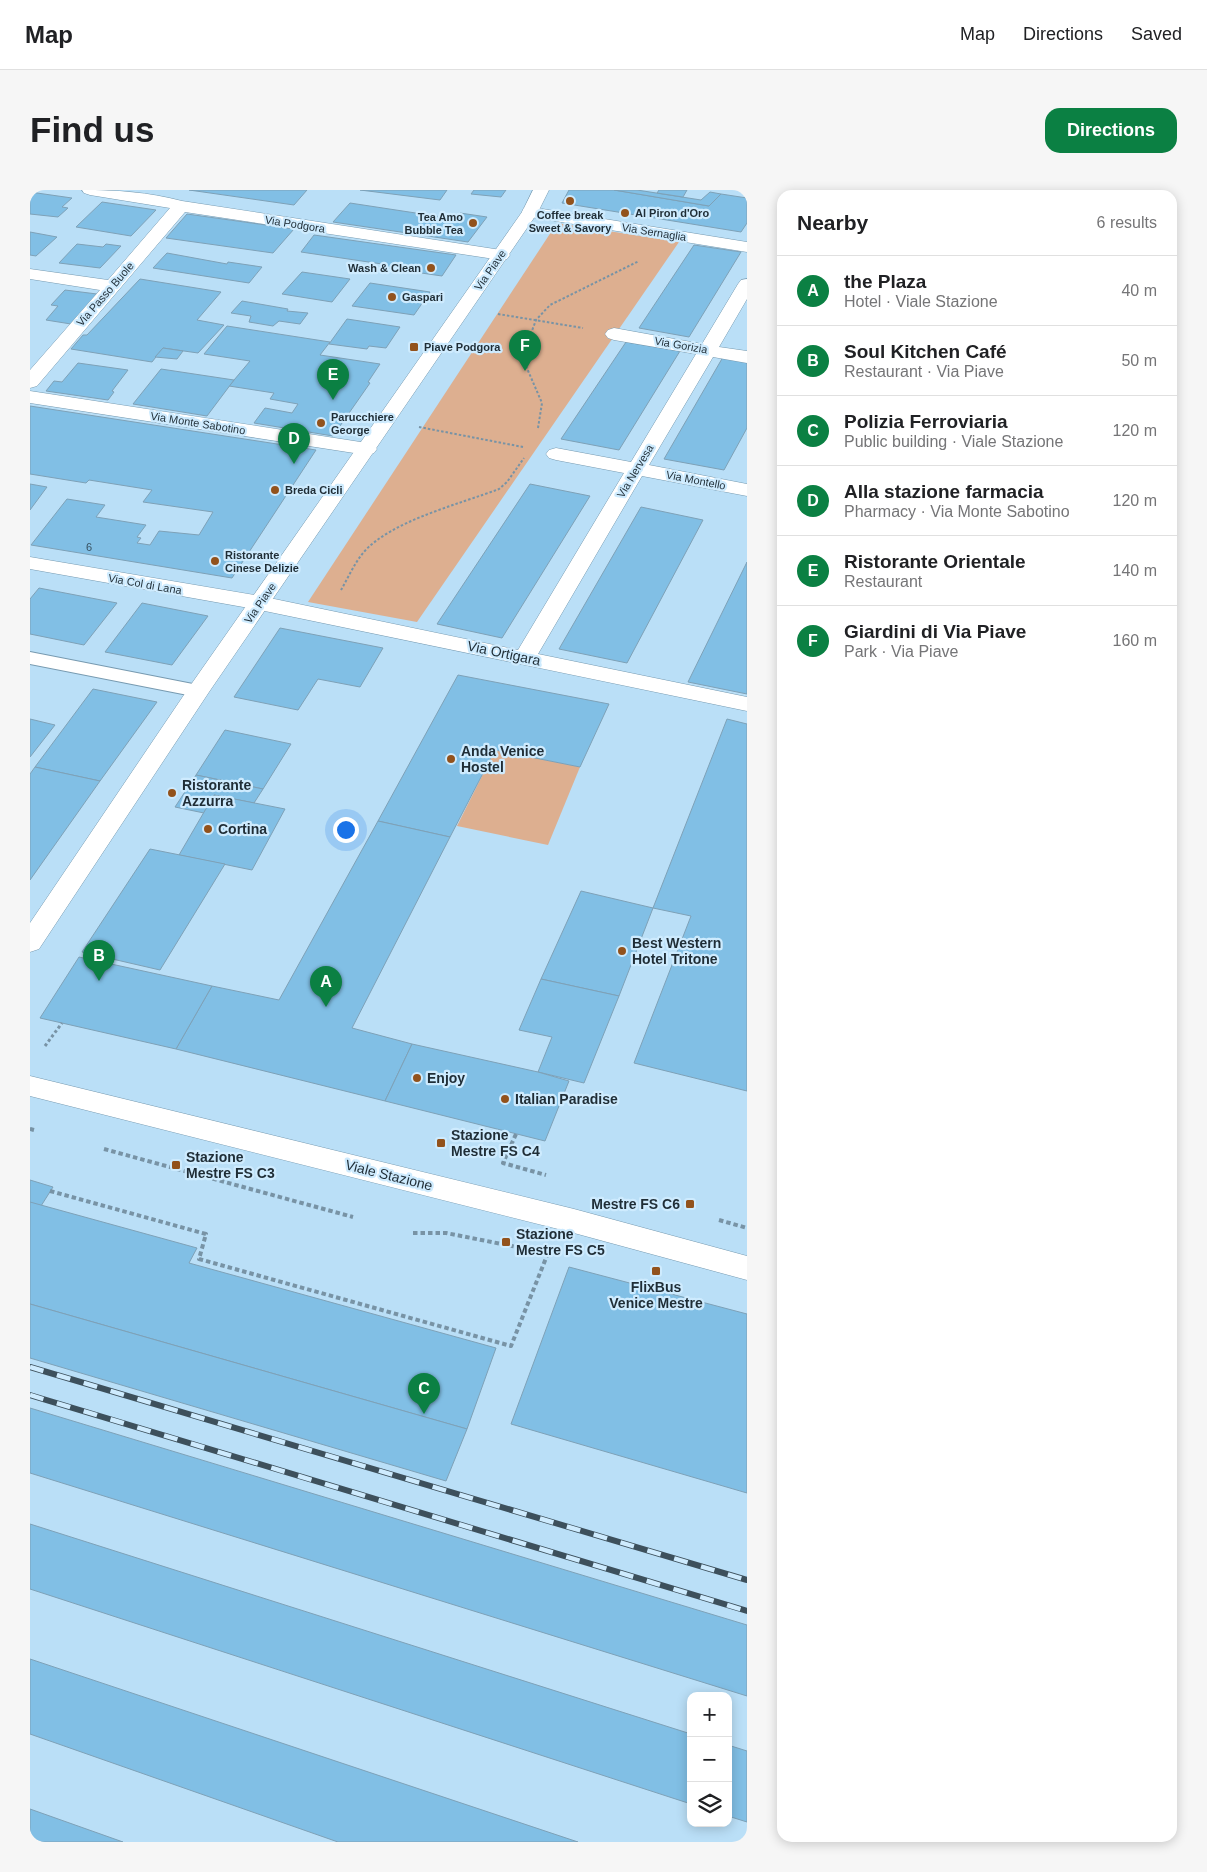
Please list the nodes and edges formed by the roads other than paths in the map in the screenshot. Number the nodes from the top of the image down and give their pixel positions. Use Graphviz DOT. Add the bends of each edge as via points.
graph roads {
  1 [pos="90,190"];
  2 [pos="541,190"];
  3 [pos="181,206"];
  4 [pos="530,212"];
  5 [pos="746,246"];
  6 [pos="501,255"];
  7 [pos="30,274"];
  8 [pos="747,284"];
  9 [pos="112,286"];
  10 [pos="614,334"];
  11 [pos="707,350"];
  12 [pos="747,357"];
  13 [pos="30,382"];
  14 [pos="30,397"];
  15 [pos="367,449"];
  16 [pos="556,454"];
  17 [pos="636,469"];
  18 [pos="747,490"];
  19 [pos="30,563"];
  20 [pos="260,603"];
  21 [pos="30,658"];
  22 [pos="524,658"];
  23 [pos="198,691"];
  24 [pos="747,704"];
  25 [pos="30,943"];
  26 [pos="30,1086"];
  27 [pos="747,1268"];
  1 -- 3 [label="street, Via Podgora"];
  2 -- 4 [label="street, Via Piave"];
  3 -- 6 [label="street, Via Podgora"];
  3 -- 9 [label="street, Via Passo Buole"];
  4 -- 5 [label="street, Via Sernaglia"];
  4 -- 6 [label="street, Via Piave"];
  6 -- 15 [label="street, Via Piave"];
  7 -- 9 [label="street"];
  8 -- 11 [label="street, Via Nervesa"];
  9 -- 13 [label="street, Via Passo Buole"];
  10 -- 11 [label="street, Via Gorizia"];
  11 -- 12 [label="street, Via Gorizia"];
  11 -- 17 [label="street, Via Nervesa"];
  14 -- 15 [label="street, Via Monte Sabotino"];
  15 -- 20 [label="street, Via Piave"];
  16 -- 17 [label="street, Via Montello"];
  17 -- 18 [label="street, Via Montello"];
  17 -- 22 [label="street, Via Nervesa"];
  19 -- 20 [label="street, Via Col di Lana"];
  20 -- 22 [label="street, Via Ortigara"];
  20 -- 23 [label="street, Via Piave"];
  21 -- 23 [label="lane"];
  22 -- 24 [label="street, Via Ortigara"];
  23 -- 25 [label="street, Via Piave"];
  26 -- 27 [label="street, Viale Stazione" via="574,1221"];
}
